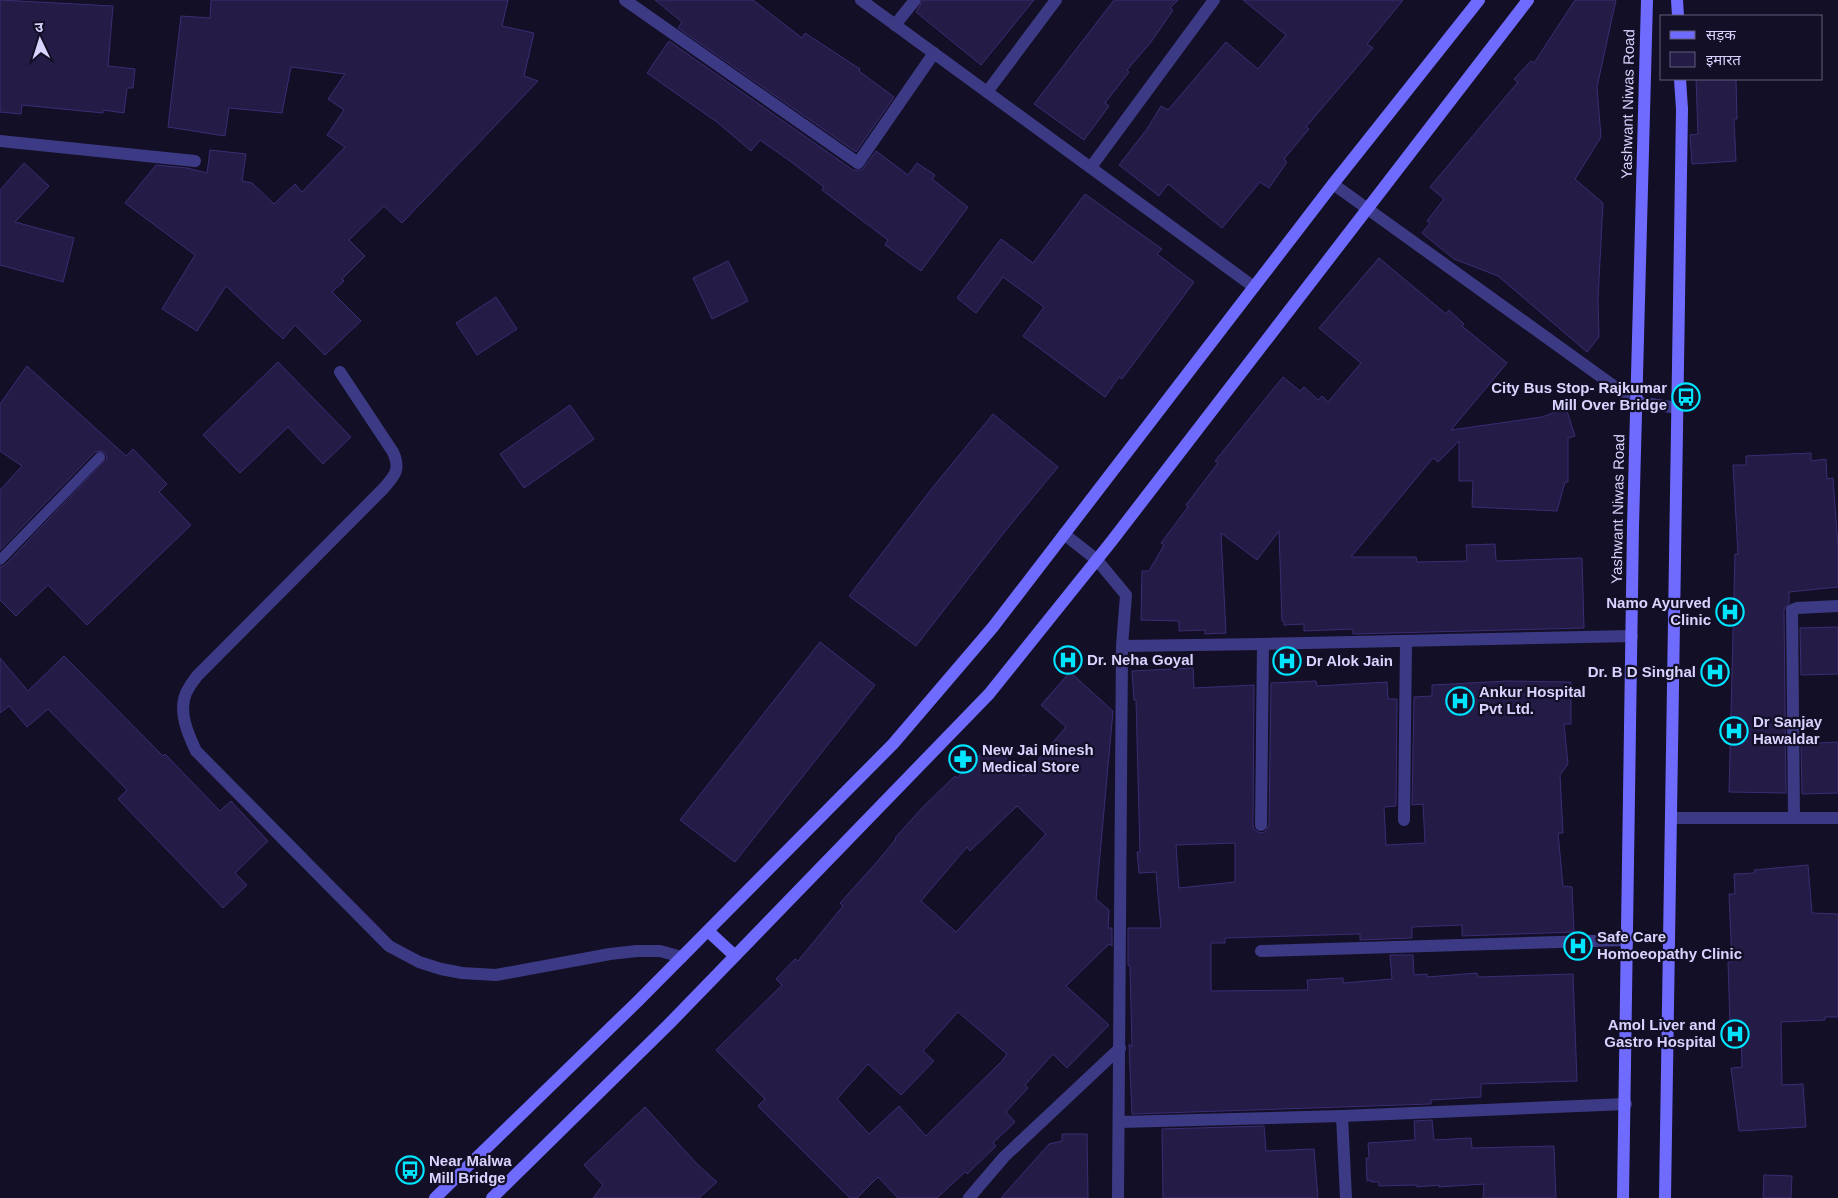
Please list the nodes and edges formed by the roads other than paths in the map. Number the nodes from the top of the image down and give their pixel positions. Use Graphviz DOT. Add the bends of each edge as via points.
graph roads {
  1 [pos="624,0"];
  2 [pos="860,0"];
  3 [pos="915,0"];
  4 [pos="1056,0"];
  5 [pos="1214,0"];
  6 [pos="1479,0"];
  7 [pos="1528,0"];
  8 [pos="1646,0"];
  9 [pos="1677,0"];
  10 [pos="1678,15"];
  11 [pos="895,25"];
  12 [pos="934,53"];
  13 [pos="1680,80"];
  14 [pos="987,92"];
  15 [pos="0,141"];
  16 [pos="195,161"];
  17 [pos="1091,167"];
  18 [pos="1333,184"];
  19 [pos="1368,208"];
  20 [pos="1254,287"];
  21 [pos="340,372"];
  22 [pos="1636,402"];
  23 [pos="1678,408"];
  24 [pos="100,457"];
  25 [pos="1064,534"];
  26 [pos="0,560"];
  27 [pos="1097,560"];
  28 [pos="1838,606"];
  29 [pos="1632,636"];
  30 [pos="1406,641"];
  31 [pos="1264,644"];
  32 [pos="1122,646"];
  33 [pos="1672,818"];
  34 [pos="1794,818"];
  35 [pos="1838,818"];
  36 [pos="1404,820"];
  37 [pos="1261,825"];
  38 [pos="708,931"];
  39 [pos="1628,940"];
  40 [pos="1261,951"];
  41 [pos="735,956"];
  42 [pos="682,957"];
  43 [pos="1120,1048"];
  44 [pos="1626,1104"];
  45 [pos="1342,1116"];
  46 [pos="1119,1122"];
  47 [pos="435,1198"];
  48 [pos="492,1198"];
  49 [pos="968,1198"];
  50 [pos="1118,1198"];
  51 [pos="1346,1198"];
  52 [pos="1623,1198"];
  53 [pos="1665,1198"];
  1 -- 12 [label="street" via="858,163"];
  2 -- 11 [label="street"];
  3 -- 11 [label="street"];
  4 -- 14 [label="street"];
  5 -- 17 [label="street"];
  6 -- 18 [label="main road"];
  7 -- 19 [label="main road"];
  8 -- 22 [label="main road, Yashwant Niwas Road"];
  9 -- 10 [label="main road"];
  11 -- 12 [label="street"];
  12 -- 14 [label="street"];
  13 -- 23 [label="main road"];
  14 -- 17 [label="street"];
  15 -- 16 [label="street"];
  17 -- 20 [label="street"];
  18 -- 19 [label="street"];
  18 -- 20 [label="main road"];
  19 -- 22 [label="street"];
  19 -- 27 [label="main road"];
  20 -- 25 [label="main road"];
  21 -- 42 [label="street" via="393,452 397,470 383,489 197,676 186,695 184,714 187,732 196,751 388,946 419,962 462,973 496,975 637,951 660,951"];
  22 -- 23 [label="street"];
  22 -- 29 [label="main road, Yashwant Niwas Road"];
  23 -- 33 [label="main road"];
  24 -- 26 [label="lane"];
  25 -- 27 [label="street"];
  25 -- 38 [label="main road" via="993,627 893,744"];
  27 -- 32 [label="street" via="1126,595"];
  27 -- 41 [label="main road" via="989,694"];
  28 -- 34 [label="street" via="1792,610"];
  29 -- 30 [label="street"];
  29 -- 39 [label="main road, Yashwant Niwas Road"];
  30 -- 31 [label="street"];
  30 -- 36 [label="street"];
  31 -- 32 [label="street"];
  31 -- 37 [label="street"];
  32 -- 43 [label="street"];
  33 -- 34 [label="street"];
  33 -- 53 [label="main road"];
  34 -- 35 [label="street"];
  38 -- 41 [label="main road"];
  38 -- 42 [label="main road"];
  39 -- 40 [label="street"];
  39 -- 44 [label="main road, Yashwant Niwas Road"];
  41 -- 48 [label="main road"];
  42 -- 47 [label="main road"];
  43 -- 46 [label="street"];
  43 -- 49 [label="street" via="1004,1157"];
  44 -- 45 [label="street"];
  44 -- 52 [label="main road, Yashwant Niwas Road"];
  45 -- 46 [label="street"];
  45 -- 51 [label="street"];
  46 -- 50 [label="street"];
}
